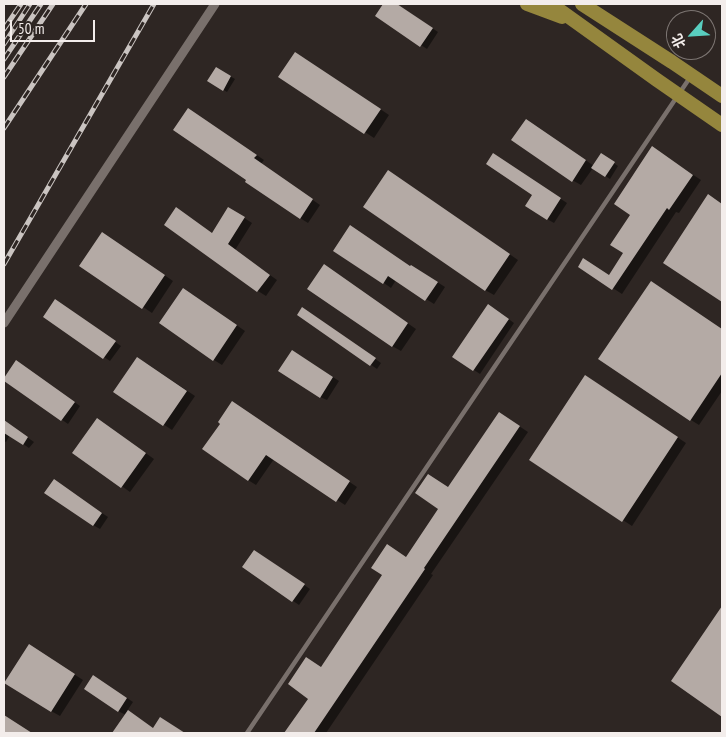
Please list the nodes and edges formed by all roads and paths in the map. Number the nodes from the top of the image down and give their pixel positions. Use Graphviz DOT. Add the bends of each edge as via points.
graph roads {
  1 [pos="215,4"];
  2 [pos="527,4"];
  3 [pos="551,4"];
  4 [pos="586,5"];
  5 [pos="579,24"];
  6 [pos="692,75"];
  7 [pos="678,95"];
  8 [pos="722,96"];
  9 [pos="722,125"];
  10 [pos="4,324"];
  11 [pos="247,733"];
  1 -- 10 [label="street"];
  2 -- 5 [label="main road"];
  3 -- 5 [label="main road"];
  4 -- 6 [label="main road"];
  5 -- 7 [label="main road"];
  6 -- 7 [label="lane"];
  6 -- 8 [label="main road"];
  7 -- 9 [label="main road"];
  7 -- 11 [label="lane"];
}
